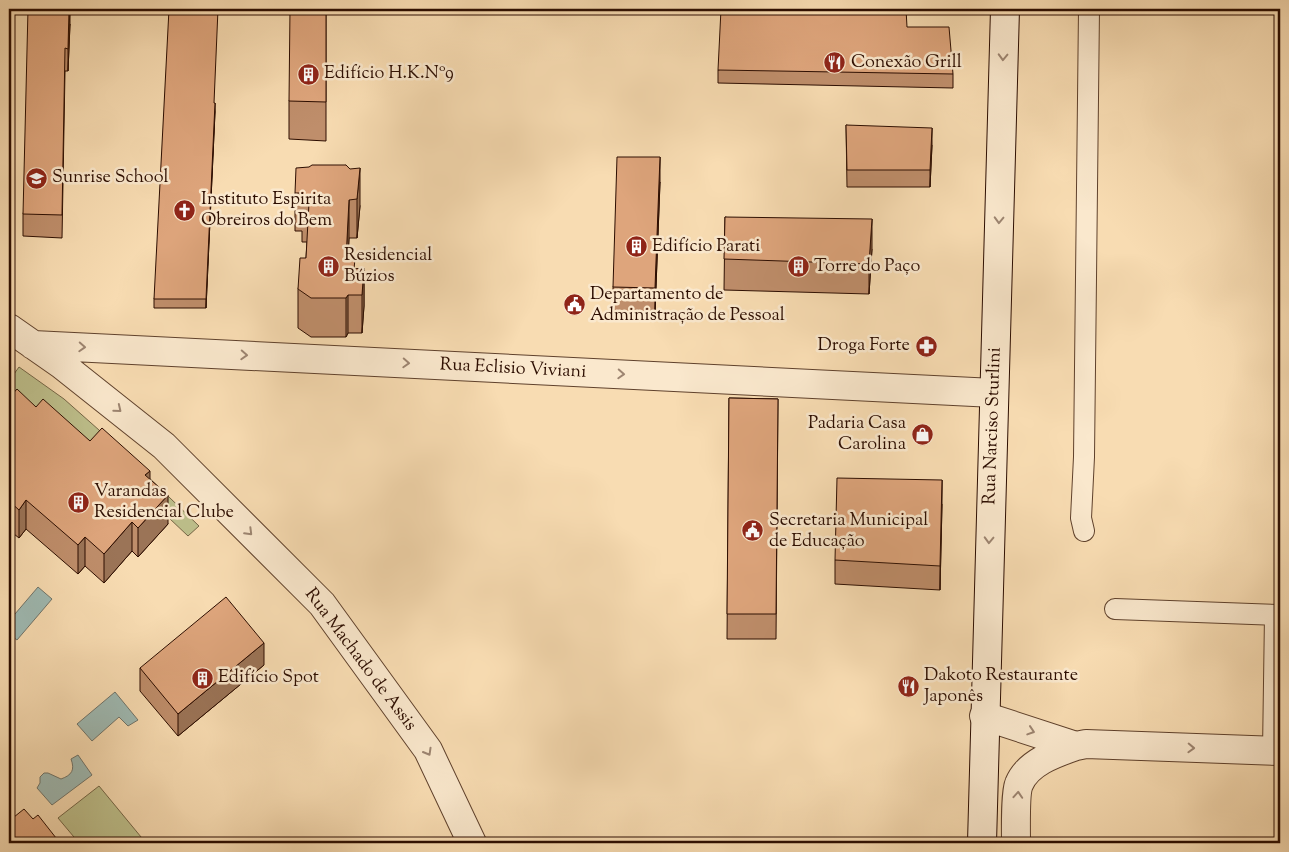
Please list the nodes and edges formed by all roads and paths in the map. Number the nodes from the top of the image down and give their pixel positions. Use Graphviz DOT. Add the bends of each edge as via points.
graph roads {
  1 [pos="1005,9"];
  2 [pos="1089,9"];
  3 [pos="9,328"];
  4 [pos="33,345"];
  5 [pos="994,392"];
  6 [pos="1084,531"];
  7 [pos="1115,609"];
  8 [pos="1277,615"];
  9 [pos="984,716"];
  10 [pos="1076,746"];
  11 [pos="1277,751"];
  12 [pos="472,843"];
  13 [pos="982,843"];
  14 [pos="1016,843"];
  1 -- 5 [label="street, Rua Narciso Sturlini, one-way"];
  2 -- 6 [label="lane" via="1081,518"];
  3 -- 4 [label="street, Rua Machado de Assis"];
  4 -- 5 [label="street, Rua Eclisio Viviani, one-way"];
  4 -- 12 [label="street, Rua Machado de Assis, one-way" via="164,446 322,604 428,750"];
  5 -- 9 [label="street, Rua Narciso Sturlini, one-way"];
  7 -- 8 [label="lane"];
  8 -- 11 [label="lane"];
  9 -- 10 [label="street, one-way"];
  9 -- 13 [label="street, Rua Narciso Sturlini"];
  10 -- 11 [label="street, one-way"];
  14 -- 10 [label="street, one-way" via="1018,785 1034,766 1050,755"];
}
